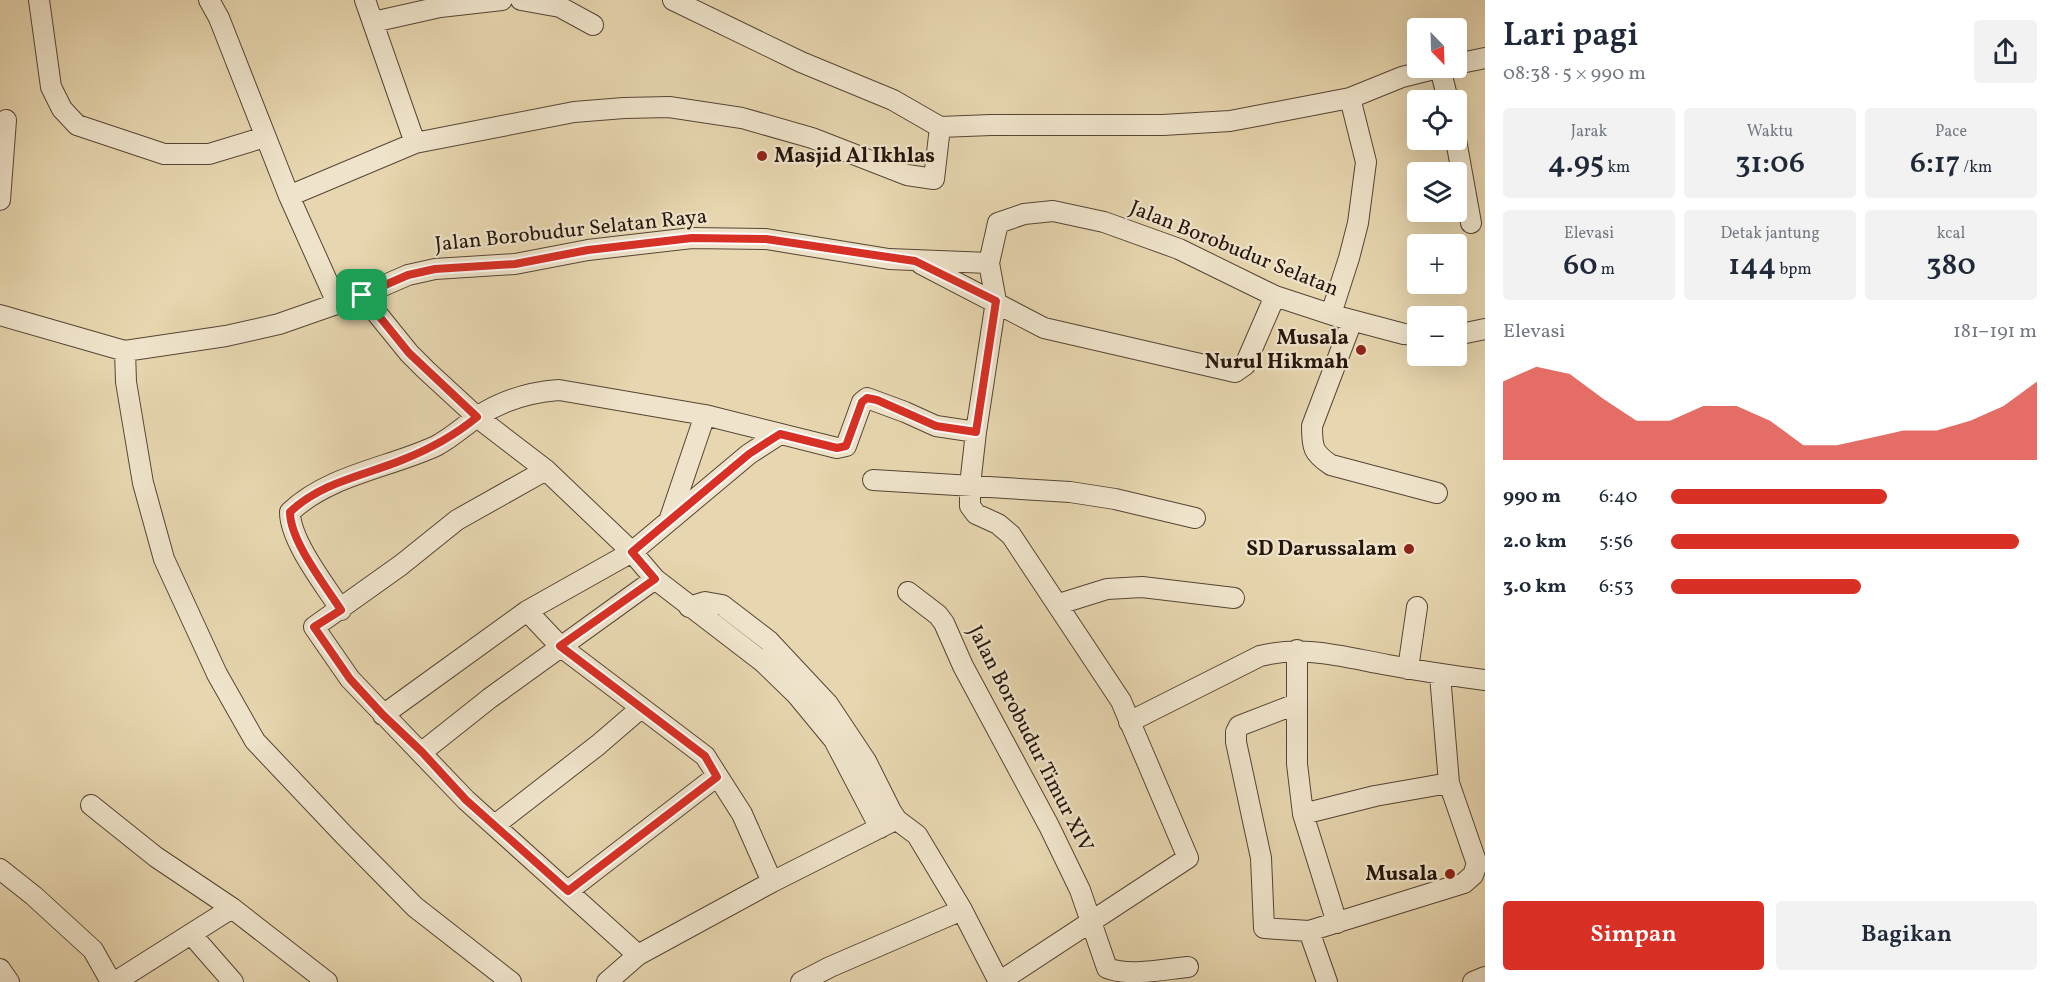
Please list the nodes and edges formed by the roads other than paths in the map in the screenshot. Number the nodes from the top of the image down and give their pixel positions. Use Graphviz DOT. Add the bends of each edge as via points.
graph roads {
  1 [pos="39,0"];
  2 [pos="209,0"];
  3 [pos="365,0"];
  4 [pos="502,0"];
  5 [pos="521,0"];
  6 [pos="673,0"];
  7 [pos="373,22"];
  8 [pos="593,25"];
  9 [pos="1485,58"];
  10 [pos="1467,62"];
  11 [pos="1407,77"];
  12 [pos="1350,98"];
  13 [pos="6,120"];
  14 [pos="940,127"];
  15 [pos="265,137"];
  16 [pos="415,143"];
  17 [pos="1458,150"];
  18 [pos="289,196"];
  19 [pos="0,200"];
  20 [pos="1471,223"];
  21 [pos="915,261"];
  22 [pos="989,263"];
  23 [pos="362,295"];
  24 [pos="1275,296"];
  25 [pos="996,301"];
  26 [pos="338,303"];
  27 [pos="1331,314"];
  28 [pos="0,315"];
  29 [pos="1352,321"];
  30 [pos="1485,329"];
  31 [pos="1467,333"];
  32 [pos="1407,334"];
  33 [pos="125,351"];
  34 [pos="705,415"];
  35 [pos="477,417"];
  36 [pos="976,432"];
  37 [pos="780,434"];
  38 [pos="546,471"];
  39 [pos="873,480"];
  40 [pos="970,485"];
  41 [pos="1437,493"];
  42 [pos="1195,518"];
  43 [pos="669,521"];
  44 [pos="632,552"];
  45 [pos="655,579"];
  46 [pos="908,592"];
  47 [pos="1234,598"];
  48 [pos="1059,604"];
  49 [pos="689,607"];
  50 [pos="1417,607"];
  51 [pos="341,610"];
  52 [pos="527,611"];
  53 [pos="560,646"];
  54 [pos="1297,650"];
  55 [pos="1408,669"];
  56 [pos="1440,675"];
  57 [pos="1485,680"];
  58 [pos="1296,704"];
  59 [pos="641,708"];
  60 [pos="383,715"];
  61 [pos="1129,722"];
  62 [pos="422,752"];
  63 [pos="717,777"];
  64 [pos="1449,783"];
  65 [pos="90,805"];
  66 [pos="1303,814"];
  67 [pos="889,824"];
  68 [pos="495,825"];
  69 [pos="0,869"];
  70 [pos="772,882"];
  71 [pos="568,891"];
  72 [pos="232,908"];
  73 [pos="962,910"];
  74 [pos="1091,921"];
  75 [pos="1337,923"];
  76 [pos="1309,931"];
  77 [pos="191,934"];
  78 [pos="638,955"];
  79 [pos="1188,967"];
  80 [pos="0,969"];
  81 [pos="831,974"];
  82 [pos="1485,977"];
  83 [pos="9,982"];
  84 [pos="111,982"];
  85 [pos="116,982"];
  86 [pos="233,982"];
  87 [pos="327,982"];
  88 [pos="511,982"];
  89 [pos="607,982"];
  90 [pos="801,982"];
  91 [pos="999,982"];
  92 [pos="1327,982"];
  93 [pos="1473,982"];
  1 -- 15 [label="street" via="51,87 62,109 77,125 164,154 209,154"];
  2 -- 15 [label="street"];
  3 -- 7 [label="street"];
  4 -- 7 [label="street" via="440,7"];
  5 -- 8 [label="street" via="560,8"];
  6 -- 14 [label="street" via="801,62 893,100"];
  7 -- 16 [label="street"];
  9 -- 10 [label="street"];
  11 -- 12 [label="street"];
  12 -- 14 [label="street" via="1230,121"];
  12 -- 27 [label="street" via="1366,162 1358,223"];
  13 -- 19 [label="street"];
  14 -- 16 [label="street" via="934,179 907,175 812,138 742,118 669,107 574,112"];
  15 -- 18 [label="street"];
  16 -- 18 [label="street"];
  17 -- 20 [label="street"];
  18 -- 26 [label="street"];
  21 -- 22 [label="street, Jalan Borobudur Selatan Raya"];
  21 -- 23 [label="street, Jalan Borobudur Selatan Raya" via="766,239 692,238 588,250 515,264 435,269 408,275"];
  21 -- 25 [label="street"];
  22 -- 24 [label="street, Jalan Borobudur Selatan" via="998,223 1024,214 1053,211 1104,222 1179,249"];
  22 -- 25 [label="street"];
  23 -- 26 [label="street, Jalan Borobudur Selatan Raya"];
  23 -- 35 [label="street" via="409,353"];
  24 -- 25 [label="street" via="1245,365 1235,372 1044,328"];
  24 -- 27 [label="street, Jalan Borobudur Selatan"];
  25 -- 36 [label="street"];
  26 -- 33 [label="street, Jalan Borobudur Selatan Raya" via="279,324 226,336"];
  27 -- 29 [label="street, Jalan Borobudur Selatan"];
  28 -- 33 [label="street"];
  29 -- 32 [label="street, Jalan Borobudur Selatan"];
  29 -- 41 [label="street" via="1312,426 1312,445 1318,456 1331,465"];
  30 -- 31 [label="street"];
  33 -- 88 [label="street" via="126,382 143,483 164,559 217,674 255,741 416,907"];
  34 -- 35 [label="street" via="559,390 539,391"];
  34 -- 37 [label="street"];
  34 -- 43 [label="street"];
  35 -- 38 [label="street"];
  35 -- 51 [label="street" via="438,445 345,479 303,500 290,512 290,524 300,546"];
  36 -- 37 [label="street" via="936,426 867,398 846,446 837,448"];
  36 -- 40 [label="street"];
  37 -- 43 [label="street" via="749,454"];
  38 -- 44 [label="street"];
  38 -- 51 [label="street" via="457,519"];
  39 -- 40 [label="street"];
  40 -- 42 [label="street" via="1070,492"];
  40 -- 48 [label="street" via="972,510 1011,535"];
  43 -- 44 [label="street"];
  44 -- 45 [label="street"];
  44 -- 52 [label="street"];
  45 -- 49 [label="street"];
  45 -- 53 [label="street"];
  46 -- 74 [label="street, Jalan Borobudur Timur XIV" via="944,623 1049,826"];
  47 -- 48 [label="street" via="1142,587 1107,589"];
  48 -- 61 [label="street" via="1103,671"];
  49 -- 67 [label="street" via="763,662 796,694 834,740"];
  49 -- 67 [label="street" via="705,602 722,605 769,641 828,704 866,761"];
  50 -- 55 [label="street"];
  51 -- 60 [label="street" via="314,627 350,679"];
  52 -- 53 [label="street"];
  52 -- 60 [label="street"];
  53 -- 59 [label="street"];
  53 -- 62 [label="street"];
  54 -- 55 [label="street"];
  54 -- 58 [label="street"];
  54 -- 61 [label="street" via="1260,656"];
  55 -- 56 [label="street"];
  56 -- 57 [label="street"];
  56 -- 64 [label="street"];
  58 -- 66 [label="street"];
  58 -- 76 [label="street" via="1245,722 1236,732 1262,858 1264,928"];
  59 -- 63 [label="street" via="705,756"];
  59 -- 68 [label="street"];
  60 -- 62 [label="street"];
  61 -- 74 [label="street" via="1188,858"];
  62 -- 68 [label="street"];
  63 -- 70 [label="street" via="742,814"];
  63 -- 71 [label="street"];
  64 -- 66 [label="street"];
  64 -- 75 [label="street" via="1477,864 1473,875 1464,883"];
  65 -- 72 [label="street" via="156,857"];
  66 -- 75 [label="street"];
  67 -- 70 [label="street"];
  67 -- 73 [label="street" via="917,835"];
  68 -- 71 [label="street"];
  69 -- 84 [label="street" via="93,950"];
  70 -- 78 [label="street"];
  71 -- 78 [label="street"];
  72 -- 77 [label="street"];
  72 -- 87 [label="street"];
  73 -- 81 [label="street"];
  73 -- 91 [label="street"];
  74 -- 79 [label="street, Jalan Borobudur Timur XIV" via="1107,968 1128,972"];
  74 -- 91 [label="street"];
  75 -- 76 [label="street"];
  76 -- 92 [label="street"];
  77 -- 85 [label="street"];
  77 -- 86 [label="street"];
  78 -- 89 [label="street"];
  80 -- 83 [label="street"];
  81 -- 90 [label="street"];
  82 -- 93 [label="street"];
}
